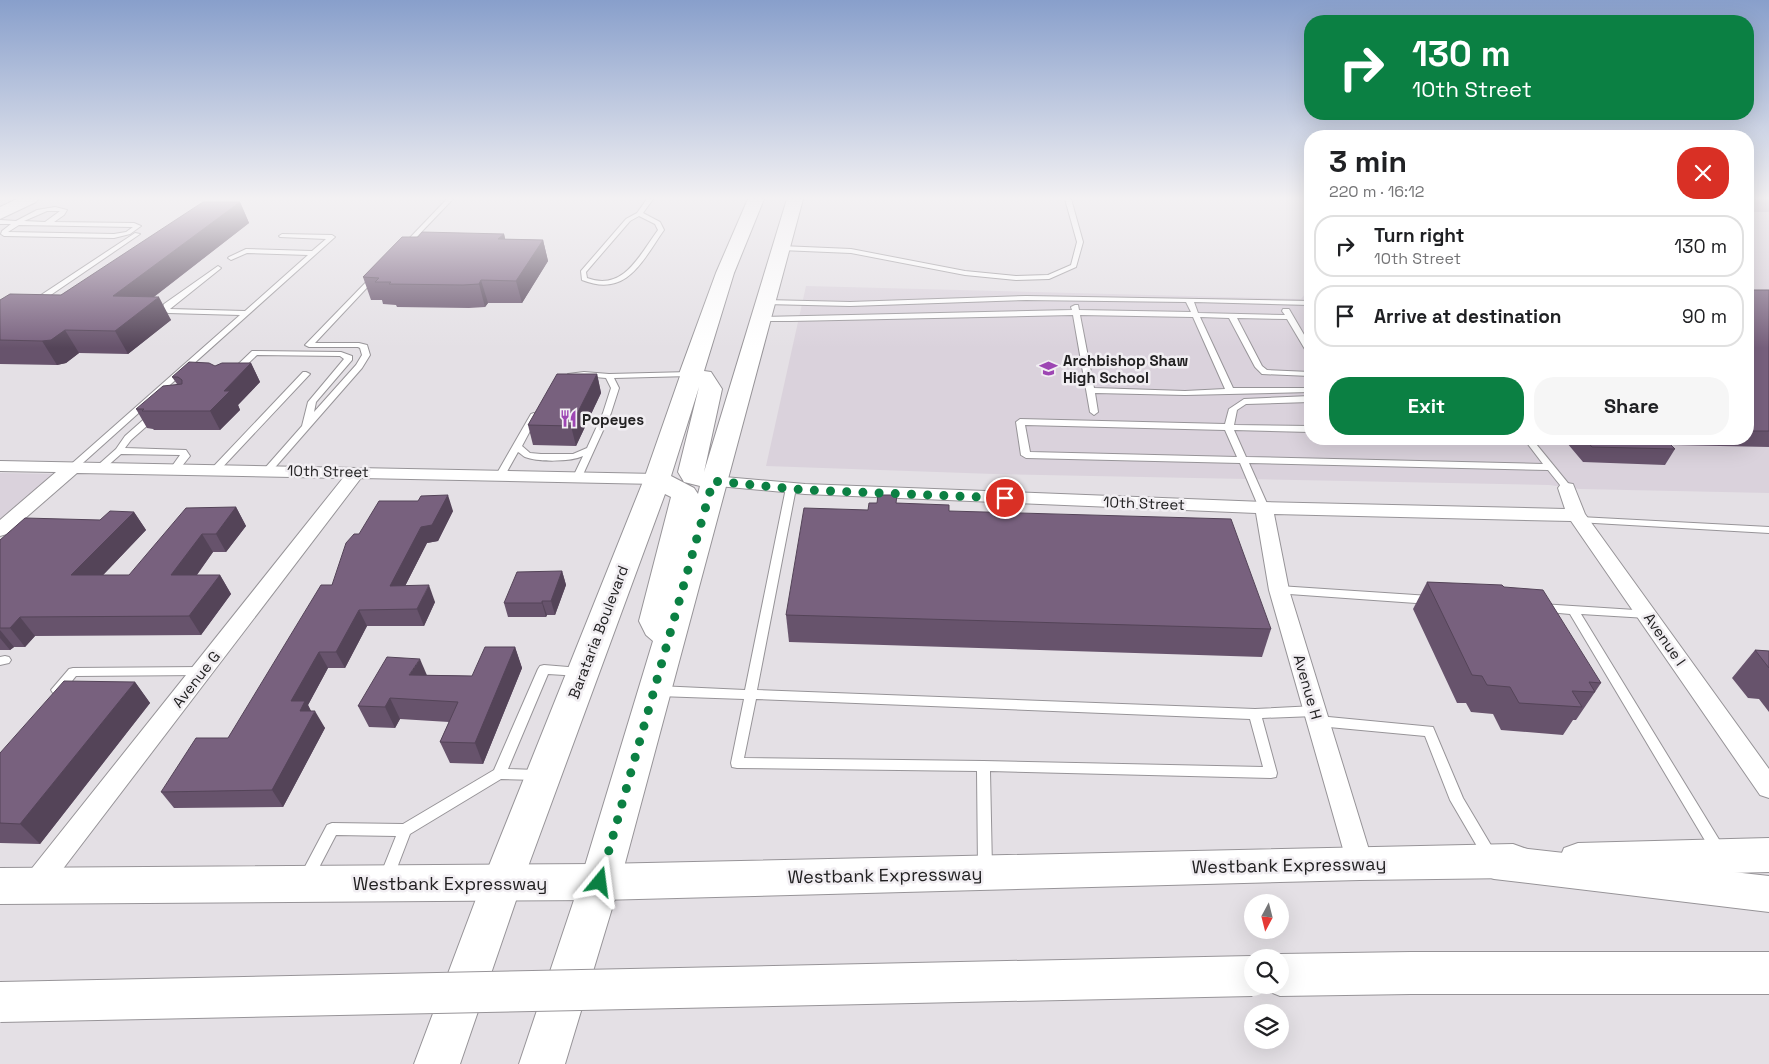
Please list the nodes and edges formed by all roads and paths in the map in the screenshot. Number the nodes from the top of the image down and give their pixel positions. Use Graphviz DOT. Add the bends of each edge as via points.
graph roads {
  1 [pos="781,248"];
  2 [pos="115,249"];
  3 [pos="319,249"];
  4 [pos="402,249"];
  5 [pos="603,249"];
  6 [pos="647,249"];
  7 [pos="735,249"];
  8 [pos="796,249"];
  9 [pos="1078,249"];
  10 [pos="400,251"];
  11 [pos="314,253"];
  12 [pos="230,258"];
  13 [pos="85,268"];
  14 [pos="101,268"];
  15 [pos="218,268"];
  16 [pos="380,271"];
  17 [pos="1075,298"];
  18 [pos="1189,300"];
  19 [pos="1280,301"];
  20 [pos="1304,303"];
  21 [pos="31,305"];
  22 [pos="763,311"];
  23 [pos="1075,312"];
  24 [pos="246,313"];
  25 [pos="1196,315"];
  26 [pos="1232,316"];
  27 [pos="1289,316"];
  28 [pos="1304,341"];
  29 [pos="306,374"];
  30 [pos="690,374"];
  31 [pos="1304,374"];
  32 [pos="230,375"];
  33 [pos="609,376"];
  34 [pos="563,378"];
  35 [pos="1090,390"];
  36 [pos="1304,390"];
  37 [pos="1230,391"];
  38 [pos="1304,399"];
  39 [pos="164,407"];
  40 [pos="538,408"];
  41 [pos="1094,412"];
  42 [pos="1229,428"];
  43 [pos="1304,429"];
  44 [pos="305,430"];
  45 [pos="1533,445"];
  46 [pos="517,446"];
  47 [pos="590,450"];
  48 [pos="119,452"];
  49 [pos="1244,461"];
  50 [pos="0,466"];
  51 [pos="101,467"];
  52 [pos="1551,467"];
  53 [pos="72,468"];
  54 [pos="176,469"];
  55 [pos="215,470"];
  56 [pos="268,470"];
  57 [pos="357,472"];
  58 [pos="501,475"];
  59 [pos="578,477"];
  60 [pos="657,479"];
  61 [pos="713,481"];
  62 [pos="792,488"];
  63 [pos="1567,488"];
  64 [pos="1264,508"];
  65 [pos="1578,518"];
  66 [pos="0,530"];
  67 [pos="1769,530"];
  68 [pos="1279,590"];
  69 [pos="1446,601"];
  70 [pos="1534,607"];
  71 [pos="1573,610"];
  72 [pos="1647,614"];
  73 [pos="669,638"];
  74 [pos="202,671"];
  75 [pos="583,672"];
  76 [pos="654,691"];
  77 [pos="751,694"];
  78 [pos="48,700"];
  79 [pos="1255,714"];
  80 [pos="1316,716"];
  81 [pos="983,766"];
  82 [pos="499,774"];
  83 [pos="543,775"];
  84 [pos="1769,788"];
  85 [pos="405,830"];
  86 [pos="1769,855"];
  87 [pos="1721,856"];
  88 [pos="1494,862"];
  89 [pos="1360,863"];
  90 [pos="985,872"];
  91 [pos="600,882"];
  92 [pos="502,883"];
  93 [pos="303,884"];
  94 [pos="384,884"];
  95 [pos="17,886"];
  96 [pos="1769,894"];
  97 [pos="1769,973"];
  98 [pos="1289,975"];
  99 [pos="1244,976"];
  100 [pos="0,1002"];
  101 [pos="437,1064"];
  102 [pos="542,1064"];
  1 -- 22 [label="main road"];
  2 -- 13 [label="lane"];
  3 -- 11 [label="lane"];
  4 -- 10 [label="lane"];
  5 -- 6 [label="lane" via="583,272 584,279 603,284 621,280"];
  7 -- 30 [label="main road, Barataria Boulevard"];
  8 -- 9 [label="lane" via="851,251 973,274 1016,278 1049,277 1074,266"];
  11 -- 12 [label="lane" via="246,251"];
  11 -- 24 [label="lane"];
  13 -- 14 [label="lane"];
  13 -- 21 [label="lane"];
  15 -- 24 [label="lane" via="166,309"];
  16 -- 44 [label="lane" via="310,345 359,345 367,351 359,366"];
  17 -- 18 [label="lane"];
  17 -- 22 [label="lane" via="850,304"];
  17 -- 23 [label="lane"];
  18 -- 19 [label="lane"];
  18 -- 25 [label="lane"];
  19 -- 20 [label="lane"];
  19 -- 27 [label="lane"];
  22 -- 23 [label="lane" via="849,319"];
  22 -- 61 [label="main road"];
  23 -- 25 [label="lane"];
  23 -- 35 [label="lane"];
  24 -- 53 [label="lane"];
  25 -- 26 [label="lane"];
  25 -- 37 [label="lane"];
  26 -- 27 [label="lane"];
  26 -- 31 [label="lane" via="1264,372"];
  27 -- 28 [label="lane"];
  29 -- 55 [label="lane"];
  30 -- 33 [label="lane"];
  30 -- 60 [label="main road, Barataria Boulevard"];
  30 -- 61 [label="main road" via="703,377 711,389 691,472 693,477"];
  32 -- 44 [label="lane" via="255,353 341,354 349,358 312,402"];
  33 -- 34 [label="lane" via="584,374"];
  33 -- 47 [label="lane" via="615,388"];
  35 -- 37 [label="lane"];
  35 -- 41 [label="lane"];
  36 -- 37 [label="lane"];
  38 -- 42 [label="lane" via="1244,402 1233,408"];
  39 -- 48 [label="lane" via="128,438"];
  40 -- 46 [label="lane"];
  42 -- 43 [label="lane"];
  42 -- 49 [label="lane"];
  42 -- 49 [label="lane" via="1020,422 1026,455"];
  44 -- 56 [label="lane"];
  45 -- 52 [label="lane"];
  46 -- 47 [label="lane" via="527,455 541,457 574,457"];
  46 -- 58 [label="lane"];
  47 -- 59 [label="lane"];
  48 -- 51 [label="lane"];
  48 -- 54 [label="lane" via="183,452 185,456"];
  49 -- 52 [label="lane"];
  49 -- 64 [label="lane"];
  50 -- 53 [label="street, 10th Street"];
  51 -- 53 [label="street, 10th Street"];
  51 -- 54 [label="street, 10th Street"];
  52 -- 63 [label="lane"];
  53 -- 66 [label="street"];
  54 -- 55 [label="street, 10th Street"];
  55 -- 56 [label="street, 10th Street"];
  56 -- 57 [label="street, 10th Street"];
  57 -- 58 [label="street, 10th Street"];
  57 -- 74 [label="street, Avenue G"];
  58 -- 59 [label="street, 10th Street"];
  59 -- 60 [label="street, 10th Street"];
  60 -- 73 [label="main road" via="685,494 654,621"];
  60 -- 75 [label="main road, Barataria Boulevard"];
  61 -- 62 [label="street, 10th Street"];
  61 -- 73 [label="main road"];
  62 -- 64 [label="street, 10th Street"];
  62 -- 77 [label="lane"];
  63 -- 65 [label="street, Avenue I"];
  64 -- 65 [label="street, 10th Street"];
  64 -- 68 [label="street, Avenue H"];
  65 -- 67 [label="lane"];
  65 -- 72 [label="street, Avenue I"];
  68 -- 69 [label="lane"];
  68 -- 80 [label="street, Avenue H"];
  70 -- 71 [label="lane"];
  71 -- 72 [label="lane"];
  71 -- 87 [label="lane"];
  72 -- 84 [label="street, Avenue I"];
  73 -- 76 [label="main road"];
  74 -- 78 [label="lane" via="73,672"];
  74 -- 95 [label="street, Avenue G"];
  75 -- 82 [label="lane" via="544,669"];
  75 -- 83 [label="main road, Barataria Boulevard"];
  76 -- 77 [label="lane"];
  76 -- 91 [label="main road"];
  77 -- 79 [label="lane"];
  77 -- 81 [label="lane" via="737,763"];
  79 -- 80 [label="lane"];
  79 -- 81 [label="lane" via="1271,772"];
  80 -- 88 [label="lane" via="1429,731 1457,800"];
  80 -- 89 [label="street, Avenue H"];
  81 -- 90 [label="lane"];
  82 -- 83 [label="lane"];
  82 -- 85 [label="lane"];
  83 -- 92 [label="main road, Barataria Boulevard"];
  85 -- 93 [label="lane" via="332,828"];
  85 -- 94 [label="lane"];
  86 -- 87 [label="main road, Westbank Expressway"];
  87 -- 88 [label="main road, Westbank Expressway"];
  88 -- 89 [label="main road, Westbank Expressway"];
  88 -- 96 [label="main road"];
  89 -- 90 [label="main road, Westbank Expressway"];
  90 -- 91 [label="main road, Westbank Expressway"];
  91 -- 92 [label="main road, Westbank Expressway"];
  91 -- 102 [label="main road"];
  92 -- 94 [label="main road, Westbank Expressway"];
  92 -- 101 [label="main road, Barataria Boulevard"];
  93 -- 94 [label="main road, Westbank Expressway"];
  93 -- 95 [label="main road, Westbank Expressway"];
  97 -- 98 [label="main road"];
  99 -- 100 [label="main road, bridge"];
}
